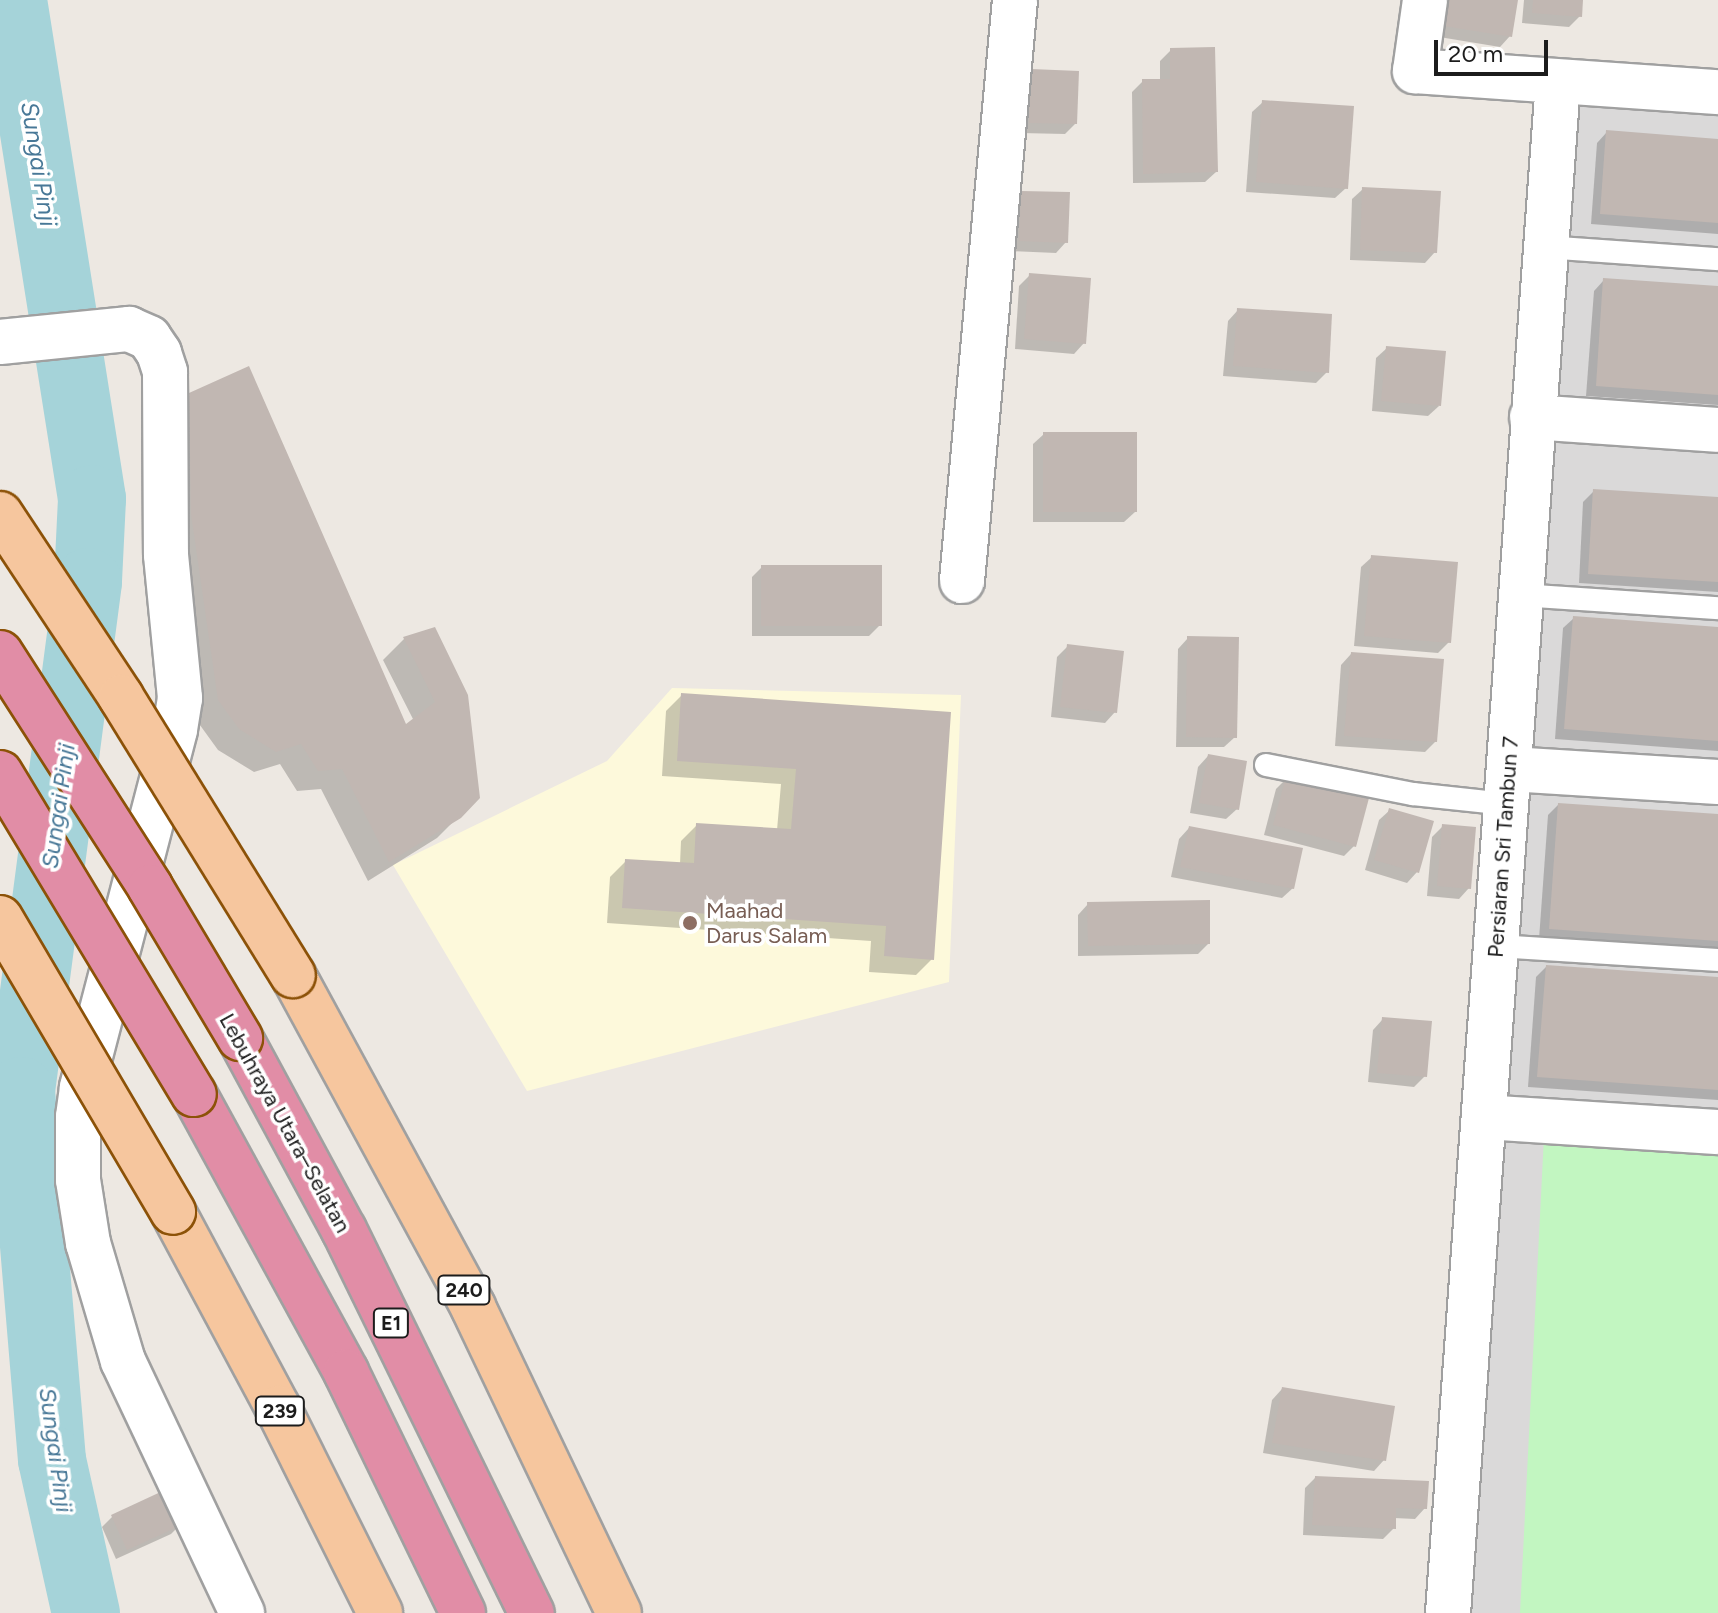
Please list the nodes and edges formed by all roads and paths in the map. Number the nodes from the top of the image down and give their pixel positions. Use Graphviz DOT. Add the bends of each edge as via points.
graph roads {
  1 [pos="1015,0"];
  2 [pos="1425,0"];
  3 [pos="1558,82"];
  4 [pos="1718,92"];
  5 [pos="1545,247"];
  6 [pos="1718,259"];
  7 [pos="7,341"];
  8 [pos="1532,417"];
  9 [pos="1718,430"];
  10 [pos="0,514"];
  11 [pos="962,581"];
  12 [pos="1520,595"];
  13 [pos="1718,608"];
  14 [pos="0,653"];
  15 [pos="1266,765"];
  16 [pos="0,773"];
  17 [pos="1718,782"];
  18 [pos="1508,787"];
  19 [pos="0,918"];
  20 [pos="1496,946"];
  21 [pos="1718,960"];
  22 [pos="1484,1117"];
  23 [pos="1718,1132"];
  24 [pos="242,1613"];
  25 [pos="380,1613"];
  26 [pos="463,1613"];
  27 [pos="532,1613"];
  28 [pos="619,1613"];
  29 [pos="1448,1613"];
  1 -- 11 [label="street"];
  2 -- 3 [label="street" via="1415,71"];
  3 -- 4 [label="street"];
  3 -- 5 [label="street, Persiaran Sri Tambun 7"];
  5 -- 6 [label="lane"];
  5 -- 8 [label="street, Persiaran Sri Tambun 7"];
  7 -- 24 [label="street" via="129,329 149,338 165,372 166,555 180,698 82,1088 78,1180 88,1243 123,1361"];
  8 -- 9 [label="street"];
  8 -- 12 [label="street, Persiaran Sri Tambun 7"];
  10 -- 28 [label="main road, 240, bridge" via="293,975 473,1307"];
  12 -- 13 [label="lane"];
  12 -- 18 [label="street, Persiaran Sri Tambun 7"];
  14 -- 27 [label="highway, Lebuhraya Utara–Selatan / E1, bridge" via="240,1038 344,1230"];
  15 -- 18 [label="lane" via="1413,794"];
  16 -- 26 [label="highway, bridge" via="194,1094 346,1372"];
  17 -- 18 [label="street"];
  18 -- 20 [label="street, Persiaran Sri Tambun 7"];
  19 -- 25 [label="main road, 239, bridge" via="173,1212 272,1395"];
  20 -- 21 [label="lane"];
  20 -- 22 [label="street, Persiaran Sri Tambun 7"];
  22 -- 23 [label="street"];
  22 -- 29 [label="street, Persiaran Sri Tambun 7"];
}
